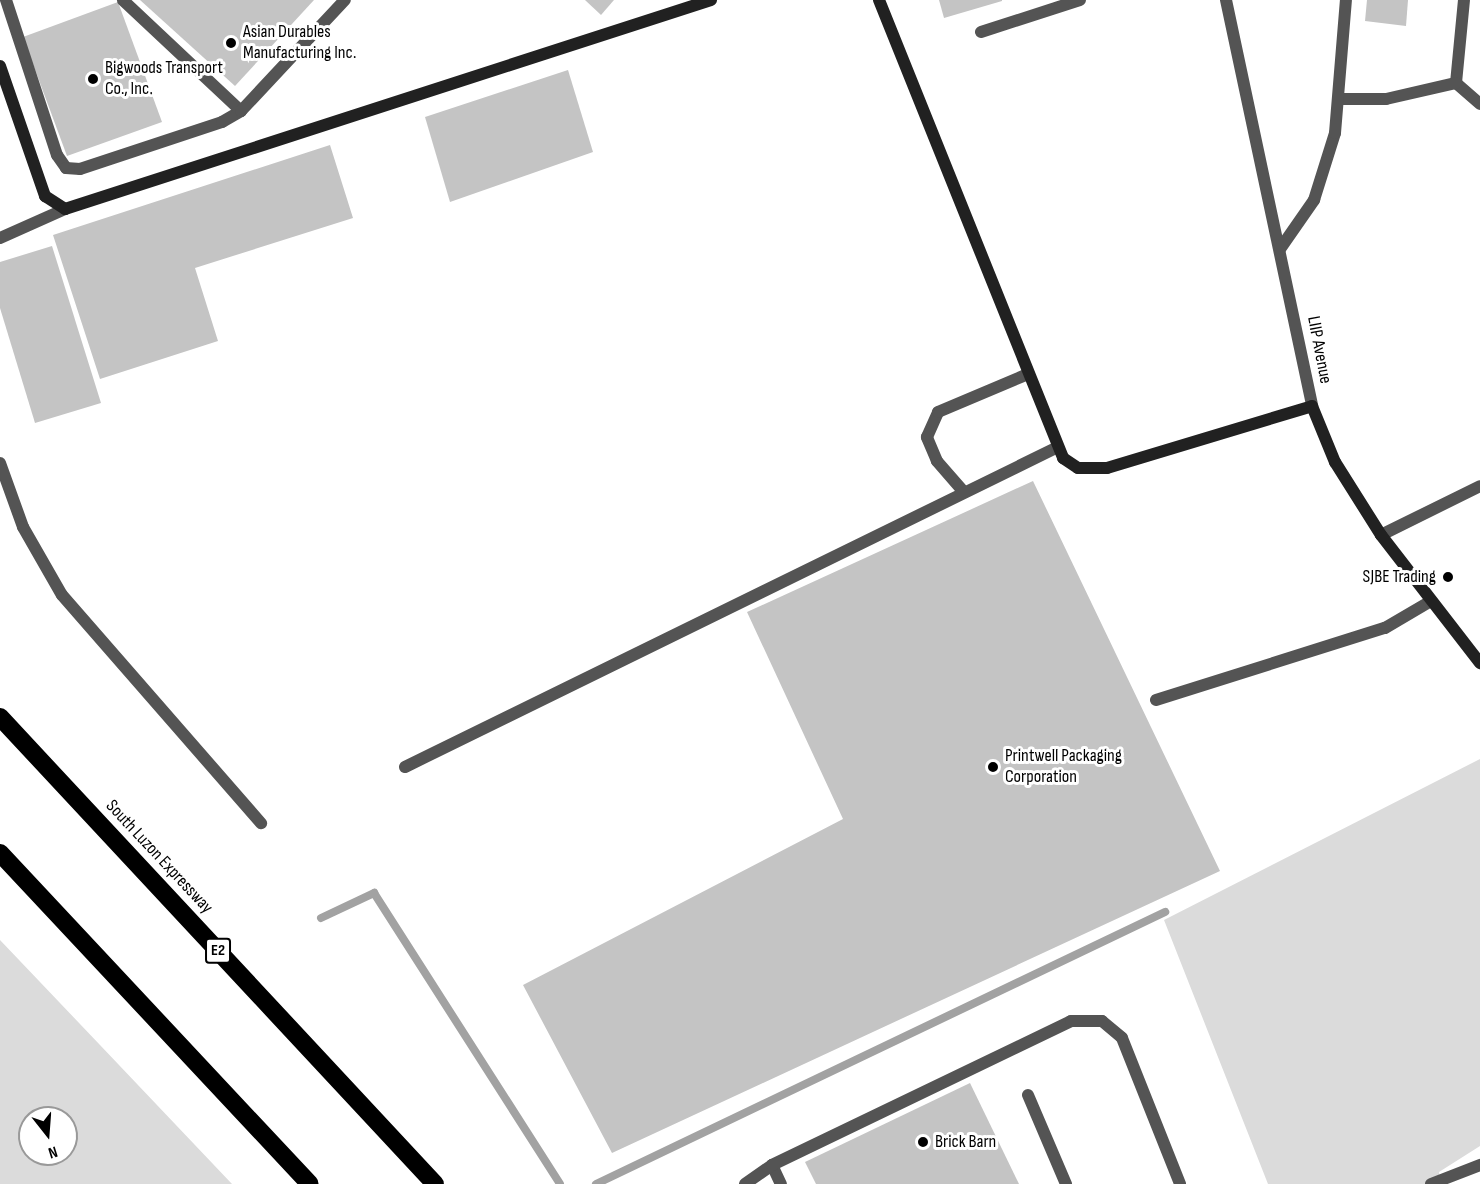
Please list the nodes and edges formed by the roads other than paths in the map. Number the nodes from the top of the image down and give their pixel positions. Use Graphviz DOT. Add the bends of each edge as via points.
graph roads {
  1 [pos="6,0"];
  2 [pos="123,0"];
  3 [pos="345,0"];
  4 [pos="711,0"];
  5 [pos="879,0"];
  6 [pos="1080,0"];
  7 [pos="1226,0"];
  8 [pos="1346,0"];
  9 [pos="1464,0"];
  10 [pos="981,32"];
  11 [pos="0,66"];
  12 [pos="1456,82"];
  13 [pos="1338,99"];
  14 [pos="1480,104"];
  15 [pos="241,111"];
  16 [pos="65,209"];
  17 [pos="0,238"];
  18 [pos="1280,249"];
  19 [pos="1028,374"];
  20 [pos="1312,406"];
  21 [pos="1056,448"];
  22 [pos="0,463"];
  23 [pos="1480,486"];
  24 [pos="963,491"];
  25 [pos="1381,535"];
  26 [pos="1431,601"];
  27 [pos="1480,663"];
  28 [pos="1156,700"];
  29 [pos="0,717"];
  30 [pos="405,767"];
  31 [pos="261,823"];
  32 [pos="0,853"];
  33 [pos="1028,1095"];
  34 [pos="772,1165"];
  35 [pos="1480,1165"];
  36 [pos="310,1184"];
  37 [pos="435,1184"];
  38 [pos="745,1184"];
  39 [pos="781,1184"];
  40 [pos="1066,1184"];
  41 [pos="1180,1184"];
  42 [pos="1431,1184"];
  1 -- 15 [label="street" via="57,155 66,168 80,169 222,122"];
  2 -- 15 [label="street"];
  3 -- 15 [label="street"];
  4 -- 16 [label="street"];
  5 -- 19 [label="street"];
  6 -- 10 [label="street"];
  7 -- 18 [label="street, LIIP Avenue"];
  8 -- 13 [label="street"];
  9 -- 12 [label="street"];
  11 -- 16 [label="street" via="45,196 53,206"];
  12 -- 13 [label="street" via="1386,99"];
  12 -- 14 [label="street"];
  13 -- 18 [label="street" via="1335,133 1314,200"];
  16 -- 17 [label="street"];
  18 -- 20 [label="street, LIIP Avenue"];
  19 -- 21 [label="street"];
  19 -- 24 [label="street" via="938,412 927,437 937,461"];
  20 -- 21 [label="street" via="1107,468 1078,468"];
  20 -- 25 [label="street, LIIP Avenue" via="1335,462"];
  21 -- 24 [label="street"];
  22 -- 31 [label="street" via="23,527 62,596"];
  23 -- 25 [label="street"];
  24 -- 30 [label="street"];
  25 -- 26 [label="street, LIIP Avenue"];
  26 -- 27 [label="street, LIIP Avenue"];
  26 -- 28 [label="street" via="1384,628"];
  29 -- 37 [label="highway, South Luzon Expressway / E2"];
  32 -- 36 [label="highway"];
  33 -- 40 [label="street"];
  34 -- 38 [label="street"];
  34 -- 39 [label="street"];
  34 -- 41 [label="street" via="1071,1021 1102,1021 1122,1038"];
  35 -- 42 [label="street"];
}
